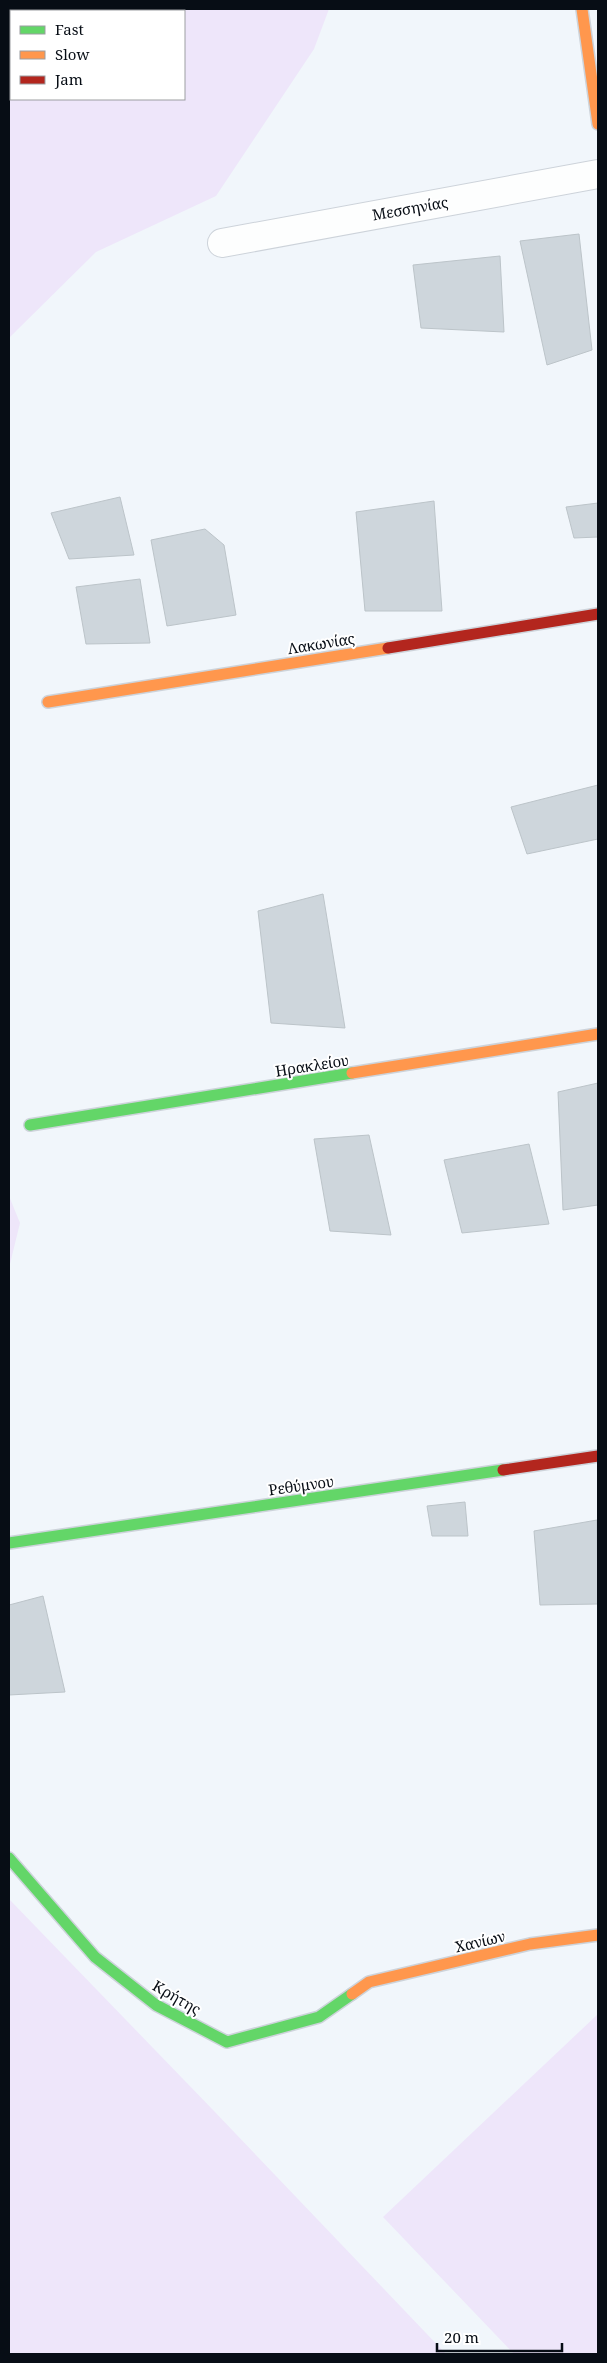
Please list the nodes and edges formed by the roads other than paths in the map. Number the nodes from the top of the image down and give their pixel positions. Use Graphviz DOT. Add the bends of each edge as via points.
graph roads {
  1 [pos="582,9"];
  2 [pos="598,124"];
  3 [pos="598,174"];
  4 [pos="222,243"];
  5 [pos="598,614"];
  6 [pos="48,702"];
  7 [pos="598,1034"];
  8 [pos="30,1126"];
  9 [pos="598,1456"];
  10 [pos="9,1544"];
  11 [pos="9,1858"];
  12 [pos="598,1935"];
  13 [pos="369,1982"];
  1 -- 2 [label="street"];
  3 -- 4 [label="street, Μεσσηνίας"];
  5 -- 6 [label="street, Λακωνίας"];
  7 -- 8 [label="street, Ηρακλείου"];
  9 -- 10 [label="street, Ρεθύμνου"];
  11 -- 13 [label="street, Κρήτης" via="94,1957 156,2005 227,2042 319,2017"];
  12 -- 13 [label="street, Χανίων" via="530,1944"];
}
